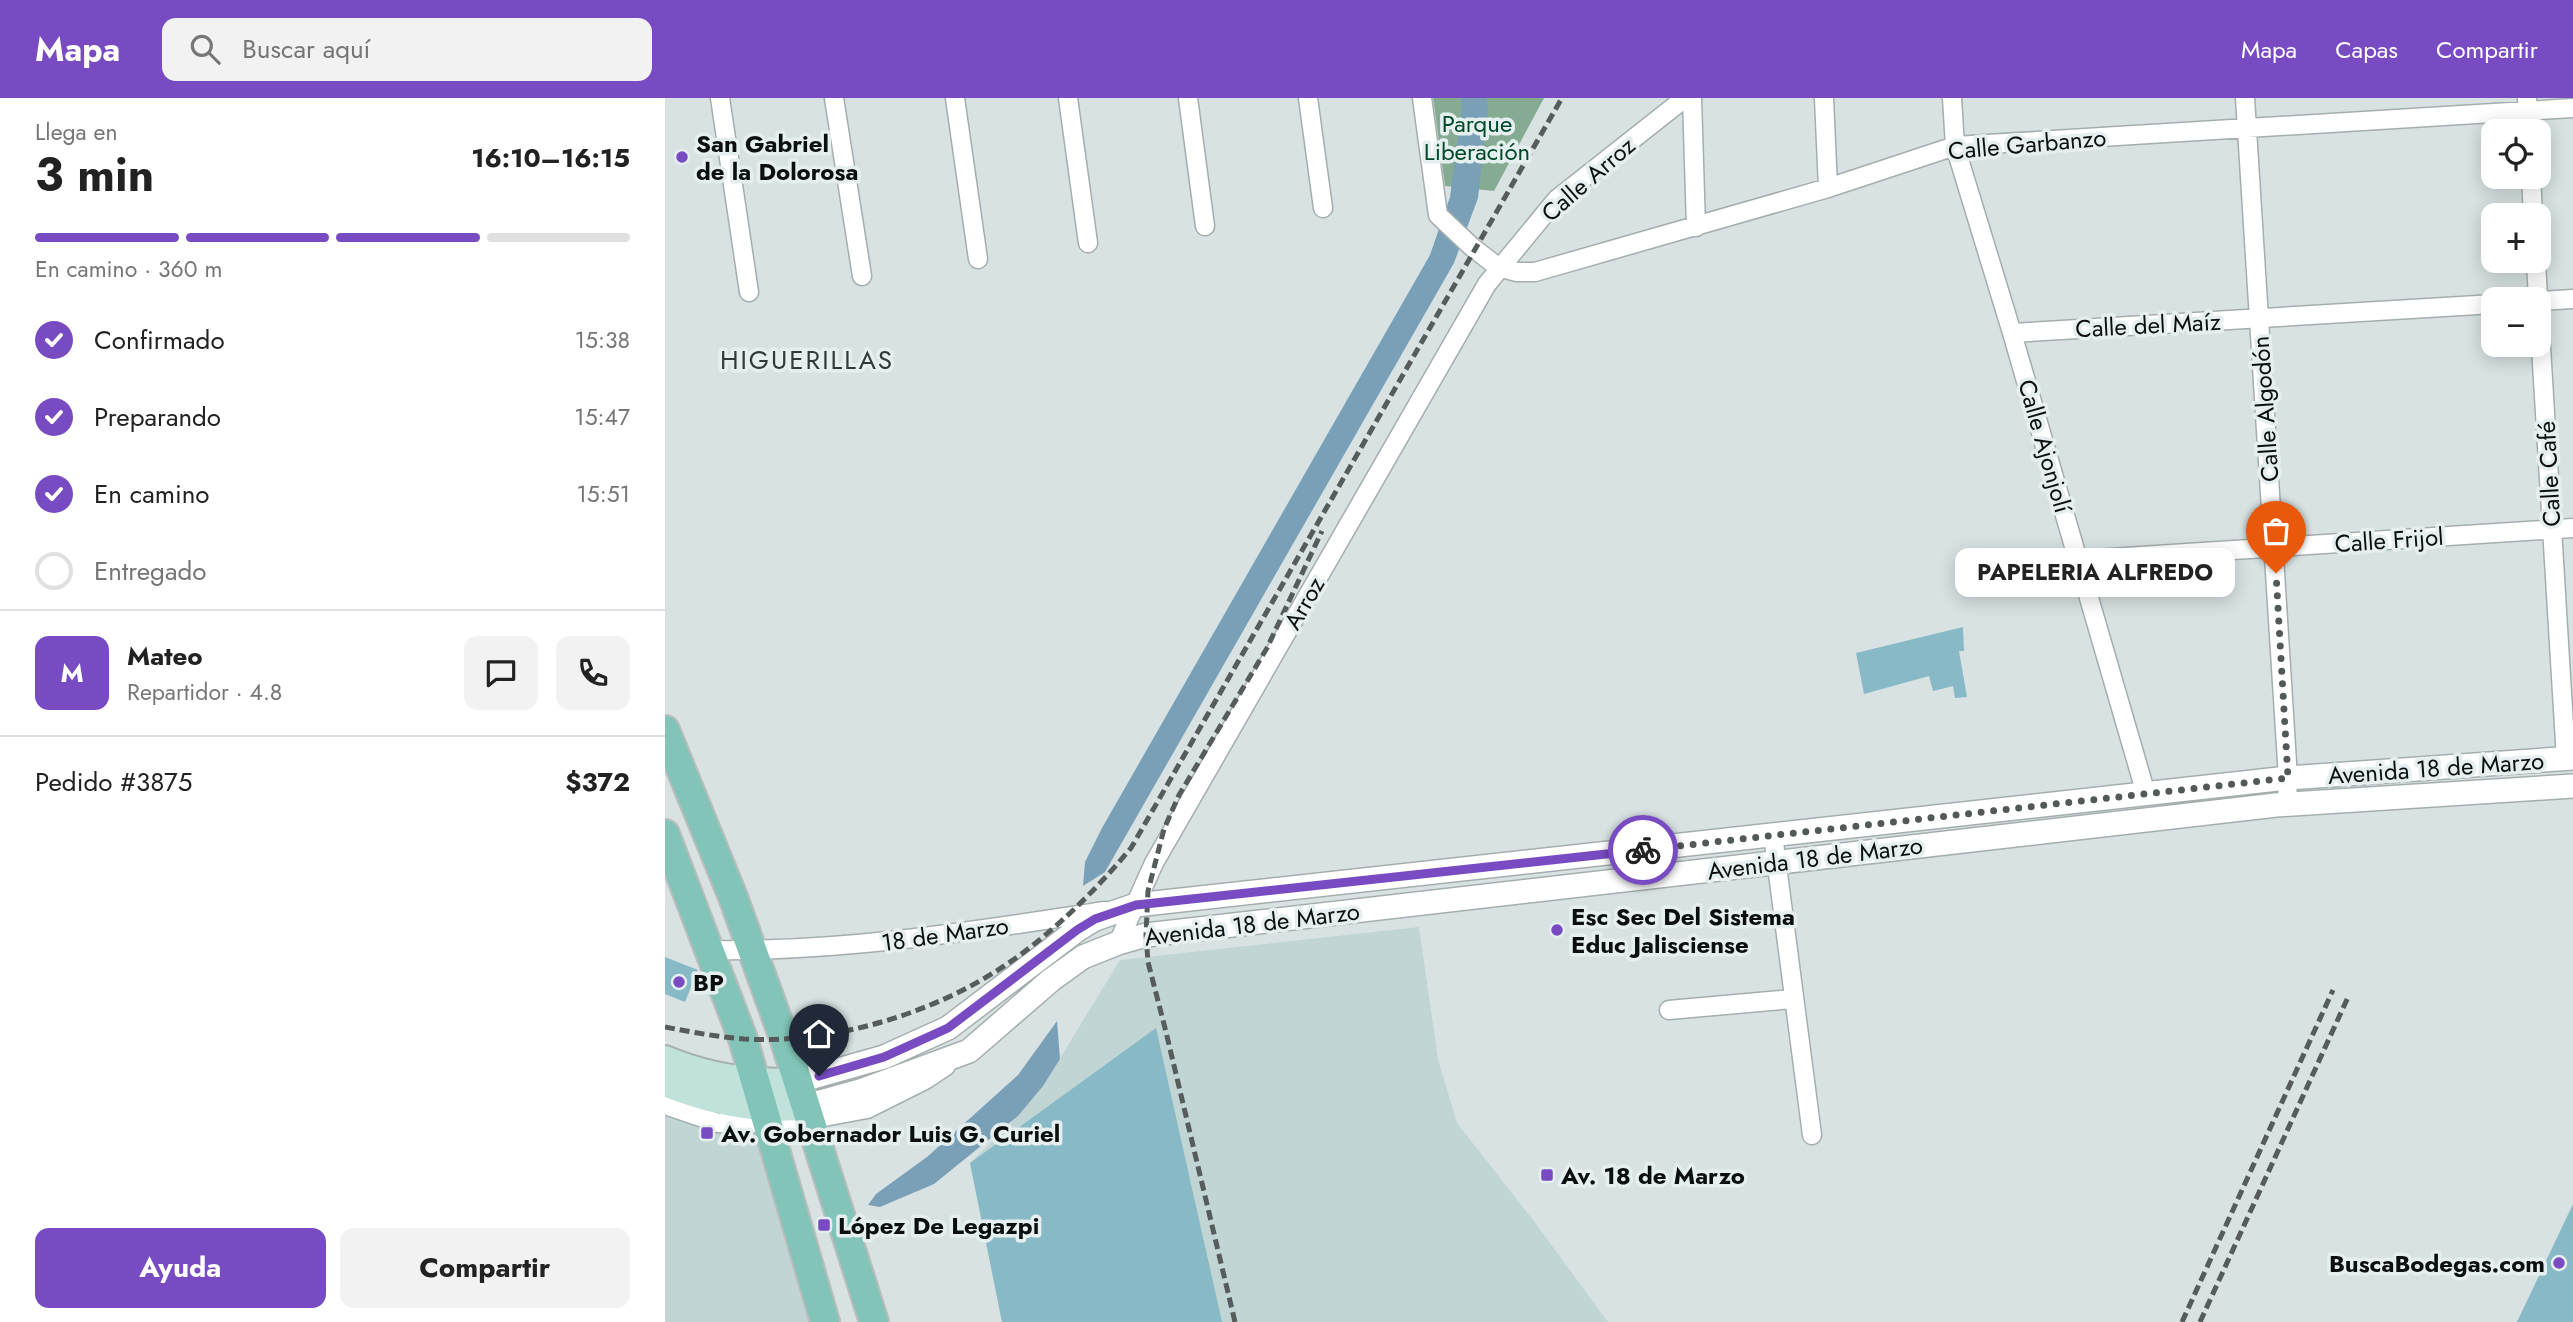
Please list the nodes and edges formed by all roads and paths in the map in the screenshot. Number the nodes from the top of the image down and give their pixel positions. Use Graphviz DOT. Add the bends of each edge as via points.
graph roads {
  1 [pos="720,98"];
  2 [pos="834,98"];
  3 [pos="955,98"];
  4 [pos="1068,98"];
  5 [pos="1188,98"];
  6 [pos="1308,98"];
  7 [pos="1422,98"];
  8 [pos="1685,98"];
  9 [pos="1692,98"];
  10 [pos="1824,98"];
  11 [pos="1952,98"];
  12 [pos="2245,98"];
  13 [pos="2527,104"];
  14 [pos="2573,108"];
  15 [pos="2247,128"];
  16 [pos="1955,146"];
  17 [pos="1828,188"];
  18 [pos="1323,208"];
  19 [pos="1205,226"];
  20 [pos="1696,227"];
  21 [pos="1088,243"];
  22 [pos="978,259"];
  23 [pos="1498,267"];
  24 [pos="862,276"];
  25 [pos="749,292"];
  26 [pos="2573,299"];
  27 [pos="2551,300"];
  28 [pos="2481,305"];
  29 [pos="2259,318"];
  30 [pos="2012,333"];
  31 [pos="2542,357"];
  32 [pos="2573,528"];
  33 [pos="2552,530"];
  34 [pos="2275,548"];
  35 [pos="2078,560"];
  36 [pos="665,730"];
  37 [pos="2569,758"];
  38 [pos="2288,778"];
  39 [pos="2573,786"];
  40 [pos="2146,794"];
  41 [pos="2287,804"];
  42 [pos="665,834"];
  43 [pos="1773,835"];
  44 [pos="1775,863"];
  45 [pos="1136,905"];
  46 [pos="1118,943"];
  47 [pos="710,950"];
  48 [pos="753,951"];
  49 [pos="1793,999"];
  50 [pos="1669,1010"];
  51 [pos="665,1059"];
  52 [pos="665,1083"];
  53 [pos="805,1102"];
  54 [pos="665,1105"];
  55 [pos="763,1105"];
  56 [pos="1812,1135"];
  57 [pos="825,1322"];
  58 [pos="874,1322"];
  1 -- 25 [label="street"];
  2 -- 24 [label="street"];
  3 -- 22 [label="street"];
  4 -- 21 [label="street"];
  5 -- 19 [label="street"];
  6 -- 18 [label="street"];
  7 -- 23 [label="street" via="1438,215"];
  8 -- 23 [label="street, Calle Arroz" via="1557,199"];
  9 -- 20 [label="street"];
  10 -- 17 [label="street"];
  11 -- 16 [label="street, Calle Ajonjolí"];
  12 -- 15 [label="street, Calle Algodón"];
  13 -- 14 [label="street, Calle Garbanzo"];
  13 -- 15 [label="street, Calle Garbanzo"];
  15 -- 16 [label="street, Calle Garbanzo"];
  15 -- 29 [label="street, Calle Algodón"];
  16 -- 17 [label="street, Calle Garbanzo"];
  16 -- 30 [label="street, Calle Ajonjolí"];
  17 -- 20 [label="street, Calle Garbanzo"];
  20 -- 23 [label="street, Calle Garbanzo" via="1535,272"];
  23 -- 45 [label="street, Arroz" via="1161,851"];
  26 -- 27 [label="street"];
  28 -- 29 [label="street, Calle del Maíz"];
  29 -- 30 [label="street, Calle del Maíz"];
  29 -- 34 [label="street, Calle Algodón"];
  30 -- 35 [label="street, Calle Ajonjolí"];
  31 -- 33 [label="street, Calle Café"];
  32 -- 33 [label="street, Calle Frijol"];
  33 -- 34 [label="street, Calle Frijol"];
  33 -- 37 [label="street, Calle Café"];
  34 -- 35 [label="street, Calle Frijol"];
  34 -- 38 [label="street, Calle Algodón"];
  35 -- 40 [label="street, Calle Ajonjolí"];
  36 -- 48 [label="main road"];
  37 -- 38 [label="street, Avenida 18 de Marzo"];
  38 -- 40 [label="street, Avenida 18 de Marzo"];
  38 -- 41 [label="street, Calle Algodón"];
  39 -- 41 [label="street, Avenida 18 de Marzo"];
  40 -- 43 [label="street, Avenida 18 de Marzo"];
  41 -- 44 [label="street, Avenida 18 de Marzo"];
  42 -- 47 [label="main road"];
  43 -- 44 [label="street"];
  43 -- 45 [label="street, Avenida 18 de Marzo"];
  44 -- 46 [label="street, Avenida 18 de Marzo" via="1152,934"];
  44 -- 49 [label="street"];
  45 -- 46 [label="street, Arroz"];
  45 -- 48 [label="street, 18 de Marzo" via="887,943"];
  45 -- 53 [label="street, Avenida 18 de Marzo" via="1077,930 948,1028 884,1057"];
  46 -- 53 [label="street, Avenida 18 de Marzo" via="1083,957 969,1051 863,1090"];
  47 -- 48 [label="street, 18 de Marzo"];
  47 -- 55 [label="main road"];
  48 -- 53 [label="main road"];
  49 -- 50 [label="street"];
  49 -- 56 [label="street"];
  51 -- 55 [label="main road" via="717,1076"];
  52 -- 55 [label="main road" via="717,1100"];
  53 -- 55 [label="main road, Avenida 18 de Marzo"];
  53 -- 55 [label="street"];
  53 -- 58 [label="main road"];
  54 -- 55 [label="street" via="718,1123"];
  55 -- 57 [label="main road"];
}
